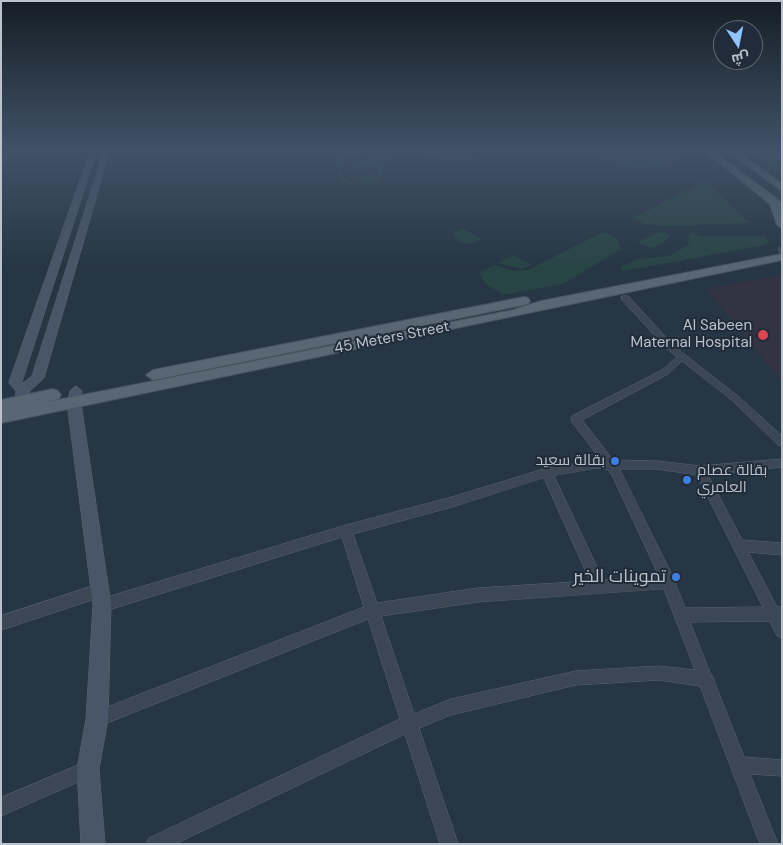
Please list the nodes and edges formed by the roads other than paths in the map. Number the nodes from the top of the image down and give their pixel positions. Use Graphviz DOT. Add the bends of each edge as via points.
graph roads {
  1 [pos="81,189"];
  2 [pos="95,189"];
  3 [pos="757,189"];
  4 [pos="778,206"];
  5 [pos="782,225"];
  6 [pos="780,250"];
  7 [pos="782,265"];
  8 [pos="625,298"];
  9 [pos="517,308"];
  10 [pos="682,357"];
  11 [pos="22,396"];
  12 [pos="75,397"];
  13 [pos="1,398"];
  14 [pos="3,415"];
  15 [pos="782,442"];
  16 [pos="782,463"];
  17 [pos="610,464"];
  18 [pos="700,471"];
  19 [pos="547,473"];
  20 [pos="346,530"];
  21 [pos="739,546"];
  22 [pos="782,549"];
  23 [pos="668,582"];
  24 [pos="600,587"];
  25 [pos="100,598"];
  26 [pos="373,610"];
  27 [pos="777,614"];
  28 [pos="682,615"];
  29 [pos="1,623"];
  30 [pos="782,631"];
  31 [pos="707,679"];
  32 [pos="97,719"];
  33 [pos="408,724"];
  34 [pos="740,765"];
  35 [pos="782,768"];
  36 [pos="88,769"];
  37 [pos="1,808"];
  38 [pos="93,844"];
  39 [pos="155,844"];
  40 [pos="449,844"];
  41 [pos="769,844"];
  1 -- 11 [label="street" via="15,383"];
  2 -- 11 [label="street" via="38,378"];
  3 -- 4 [label="main road"];
  4 -- 5 [label="main road"];
  6 -- 9 [label="main road, 45 Meters Street"];
  7 -- 8 [label="main road"];
  8 -- 9 [label="main road"];
  8 -- 10 [label="street"];
  9 -- 12 [label="main road, 45 Meters Street"];
  10 -- 15 [label="street" via="736,399"];
  10 -- 17 [label="street" via="665,372 576,420"];
  11 -- 12 [label="main road, 45 Meters Street"];
  11 -- 13 [label="main road"];
  11 -- 14 [label="main road, 45 Meters Street"];
  12 -- 14 [label="main road, 45 Meters Street"];
  12 -- 25 [label="street"];
  16 -- 18 [label="street"];
  17 -- 18 [label="street" via="657,465"];
  17 -- 19 [label="street"];
  17 -- 23 [label="street"];
  18 -- 21 [label="street"];
  19 -- 20 [label="street"];
  19 -- 24 [label="street"];
  20 -- 25 [label="street"];
  20 -- 26 [label="street"];
  21 -- 22 [label="street"];
  21 -- 27 [label="street"];
  23 -- 24 [label="street"];
  23 -- 28 [label="street"];
  24 -- 26 [label="street" via="478,596"];
  25 -- 29 [label="street"];
  25 -- 32 [label="street"];
  26 -- 32 [label="street"];
  26 -- 33 [label="street"];
  27 -- 28 [label="street"];
  27 -- 30 [label="street"];
  28 -- 31 [label="street"];
  31 -- 33 [label="street" via="659,673 576,678 451,707"];
  31 -- 34 [label="street"];
  32 -- 36 [label="street"];
  33 -- 39 [label="street"];
  33 -- 40 [label="street"];
  34 -- 35 [label="street"];
  34 -- 41 [label="street"];
  36 -- 37 [label="street"];
  36 -- 38 [label="street"];
}
